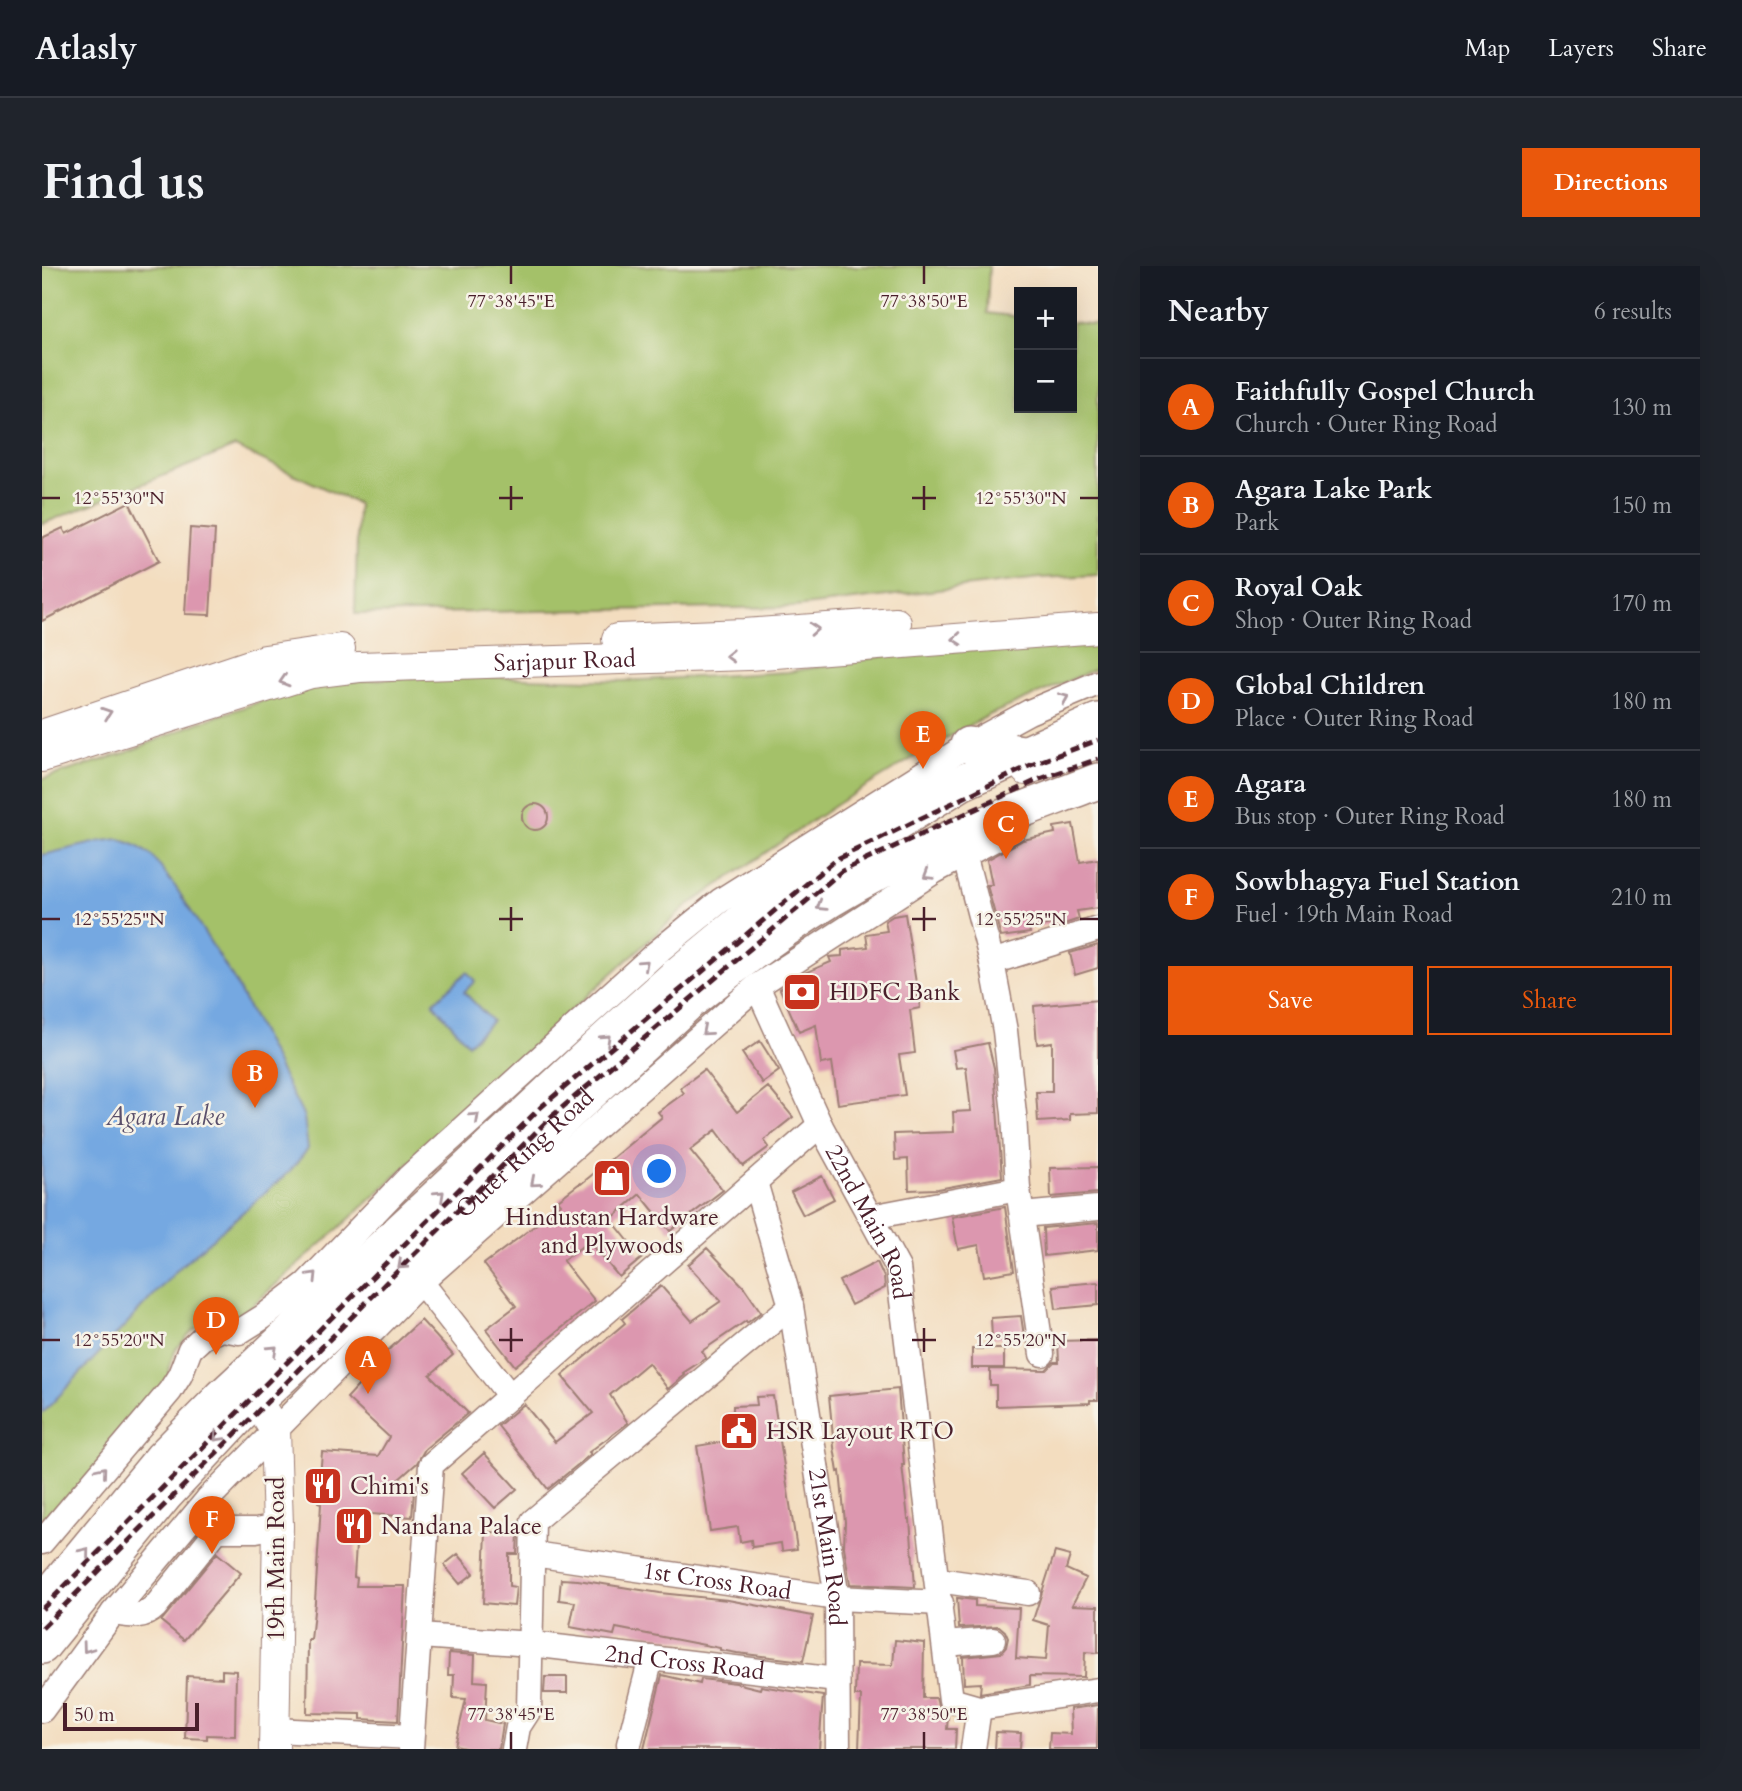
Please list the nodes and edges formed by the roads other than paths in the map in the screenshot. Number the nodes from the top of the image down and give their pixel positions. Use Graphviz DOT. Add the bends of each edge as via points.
graph roads {
  1 [pos="1098,608"];
  2 [pos="1098,628"];
  3 [pos="1098,683"];
  4 [pos="1098,721"];
  5 [pos="42,735"];
  6 [pos="1098,743"];
  7 [pos="968,745"];
  8 [pos="1023,753"];
  9 [pos="42,757"];
  10 [pos="1098,781"];
  11 [pos="961,783"];
  12 [pos="1098,797"];
  13 [pos="954,847"];
  14 [pos="1098,929"];
  15 [pos="992,962"];
  16 [pos="757,986"];
  17 [pos="820,1125"];
  18 [pos="755,1182"];
  19 [pos="1018,1189"];
  20 [pos="1098,1208"];
  21 [pos="1022,1215"];
  22 [pos="870,1217"];
  23 [pos="421,1282"];
  24 [pos="791,1306"];
  25 [pos="1042,1354"];
  26 [pos="247,1391"];
  27 [pos="510,1396"];
  28 [pos="275,1430"];
  29 [pos="208,1499"];
  30 [pos="278,1525"];
  31 [pos="215,1530"];
  32 [pos="42,1542"];
  33 [pos="533,1554"];
  34 [pos="939,1592"];
  35 [pos="1028,1593"];
  36 [pos="837,1598"];
  37 [pos="42,1604"];
  38 [pos="113,1613"];
  39 [pos="420,1636"];
  40 [pos="993,1640"];
  41 [pos="531,1644"];
  42 [pos="945,1644"];
  43 [pos="42,1646"];
  44 [pos="651,1658"];
  45 [pos="838,1680"];
  46 [pos="1098,1690"];
  47 [pos="979,1708"];
  48 [pos="42,1710"];
  49 [pos="274,1739"];
  50 [pos="411,1743"];
  51 [pos="629,1744"];
  52 [pos="514,1749"];
  53 [pos="838,1749"];
  54 [pos="974,1749"];
  5 -- 1 [label="main road, Sarjapur Road, one-way" via="265,660 310,652 744,634"];
  2 -- 9 [label="main road, Sarjapur Road, one-way" via="749,655 359,667 311,673"];
  7 -- 3 [label="street, one-way" via="1029,712"];
  4 -- 8 [label="highway, Outer Ring Road"];
  6 -- 11 [label="main road, Outer Ring Road" via="1022,772"];
  7 -- 8 [label="highway"];
  32 -- 7 [label="street, one-way" via="170,1391 190,1349 203,1337 222,1329 239,1332 306,1284 408,1178 655,954 720,901"];
  8 -- 11 [label="highway, Outer Ring Road"];
  10 -- 13 [label="highway, Outer Ring Road"];
  26 -- 11 [label="highway, Outer Ring Road, one-way" via="676,976 747,917"];
  12 -- 13 [label="street"];
  13 -- 15 [label="street"];
  13 -- 16 [label="street, one-way"];
  13 -- 26 [label="highway, Outer Ring Road, one-way" via="879,871 744,957"];
  14 -- 15 [label="street"];
  15 -- 19 [label="street" via="1006,1045"];
  16 -- 17 [label="street, 22nd Main Road"];
  16 -- 23 [label="street, one-way"];
  17 -- 18 [label="street"];
  17 -- 22 [label="street, 22nd Main Road"];
  18 -- 24 [label="street, 21st Main Road"];
  18 -- 27 [label="street"];
  19 -- 21 [label="street"];
  19 -- 22 [label="street"];
  20 -- 21 [label="street"];
  21 -- 25 [label="street"];
  22 -- 34 [label="street, 22nd Main Road" via="898,1268"];
  23 -- 27 [label="street"];
  23 -- 28 [label="street"];
  24 -- 33 [label="street" via="533,1521"];
  24 -- 36 [label="street, 21st Main Road"];
  26 -- 28 [label="main road"];
  37 -- 26 [label="highway, Outer Ring Road, one-way" via="162,1458"];
  26 -- 43 [label="highway, Outer Ring Road, one-way"];
  27 -- 39 [label="street" via="431,1465"];
  28 -- 29 [label="street"];
  28 -- 30 [label="main road, 19th Main Road"];
  29 -- 31 [label="street"];
  29 -- 38 [label="street"];
  30 -- 31 [label="street"];
  30 -- 49 [label="main road, 19th Main Road"];
  31 -- 38 [label="street" via="149,1613"];
  33 -- 36 [label="street, 1st Cross Road"];
  33 -- 41 [label="street"];
  34 -- 35 [label="street, 1st Cross Road"];
  34 -- 36 [label="street, 1st Cross Road"];
  34 -- 42 [label="street, 22nd Main Road"];
  36 -- 45 [label="street, 21st Main Road"];
  38 -- 48 [label="street, one-way"];
  39 -- 41 [label="street, 2nd Cross Road"];
  39 -- 50 [label="street"];
  40 -- 42 [label="street"];
  41 -- 44 [label="street, 2nd Cross Road"];
  41 -- 52 [label="street" via="529,1710 518,1727"];
  42 -- 47 [label="street, 22nd Main Road" via="951,1700"];
  44 -- 45 [label="street, 2nd Cross Road"];
  44 -- 51 [label="street"];
  45 -- 53 [label="street, 21st Main Road"];
  46 -- 47 [label="street"];
  47 -- 54 [label="street"];
  49 -- 50 [label="street"];
}
